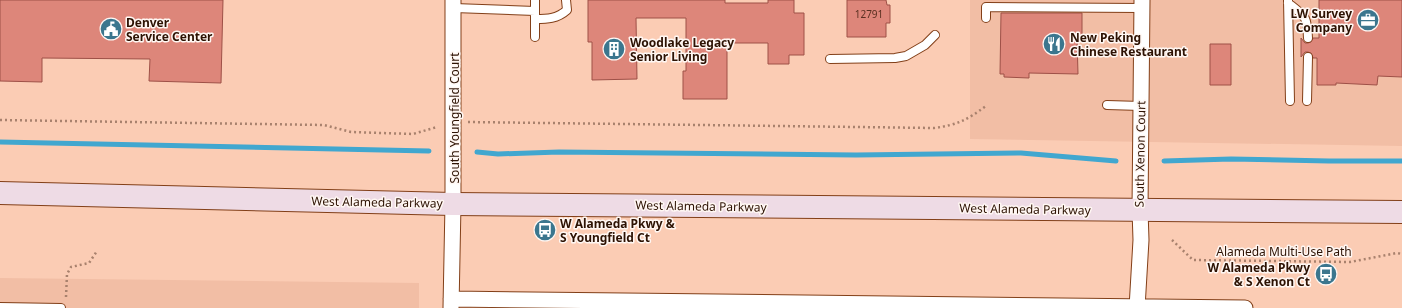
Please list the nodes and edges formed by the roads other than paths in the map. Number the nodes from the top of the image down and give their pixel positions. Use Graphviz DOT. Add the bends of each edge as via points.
graph roads {
  1 [pos="535,0"];
  2 [pos="566,0"];
  3 [pos="1288,1"];
  4 [pos="454,4"];
  5 [pos="1142,4"];
  6 [pos="535,15"];
  7 [pos="986,18"];
  8 [pos="935,35"];
  9 [pos="535,37"];
  10 [pos="1308,38"];
  11 [pos="1308,57"];
  12 [pos="830,59"];
  13 [pos="1290,101"];
  14 [pos="1307,101"];
  15 [pos="1107,105"];
  16 [pos="1141,106"];
  17 [pos="0,193"];
  18 [pos="454,204"];
  19 [pos="1140,210"];
  20 [pos="1402,212"];
  21 [pos="451,304"];
  22 [pos="626,304"];
  23 [pos="63,305"];
  24 [pos="718,305"];
  25 [pos="820,306"];
  26 [pos="0,307"];
  27 [pos="1017,307"];
  28 [pos="1137,307"];
  29 [pos="1236,308"];
  30 [pos="1245,308"];
  1 -- 6 [label="lane"];
  2 -- 6 [label="lane" via="567,10 561,15 552,18"];
  3 -- 10 [label="lane" via="1307,21"];
  3 -- 13 [label="lane"];
  4 -- 6 [label="lane"];
  4 -- 18 [label="street, South Youngfield Court"];
  5 -- 7 [label="lane" via="986,7"];
  5 -- 16 [label="street, South Xenon Court"];
  6 -- 9 [label="lane"];
  8 -- 12 [label="lane" via="925,46 906,56"];
  11 -- 14 [label="lane"];
  15 -- 16 [label="lane"];
  16 -- 19 [label="street, South Xenon Court"];
  17 -- 18 [label="main road, West Alameda Parkway"];
  18 -- 19 [label="main road, West Alameda Parkway"];
  18 -- 21 [label="street, South Youngfield Court"];
  19 -- 20 [label="main road, West Alameda Parkway"];
  19 -- 28 [label="street, South Xenon Court"];
  21 -- 22 [label="street"];
  22 -- 24 [label="street"];
  23 -- 26 [label="lane"];
  24 -- 25 [label="street"];
  25 -- 27 [label="street"];
  27 -- 28 [label="street"];
  28 -- 29 [label="street"];
  29 -- 30 [label="street"];
}
